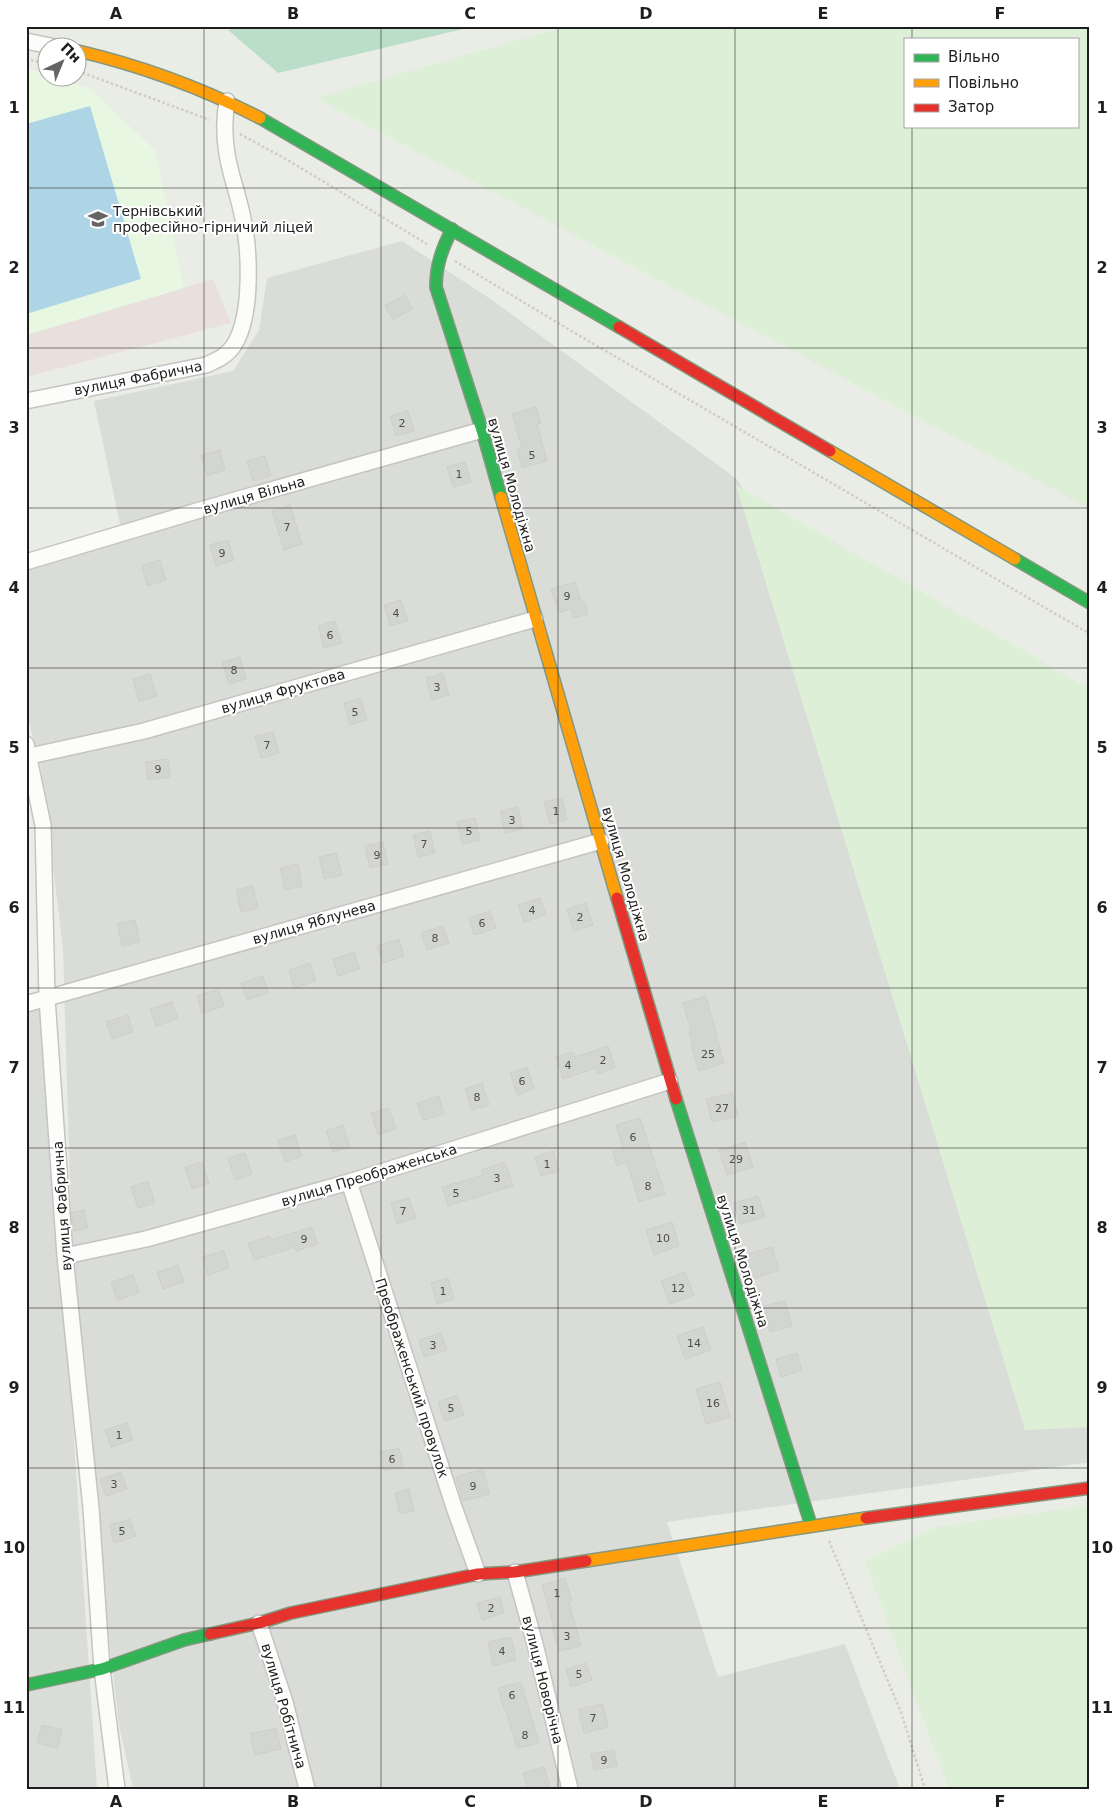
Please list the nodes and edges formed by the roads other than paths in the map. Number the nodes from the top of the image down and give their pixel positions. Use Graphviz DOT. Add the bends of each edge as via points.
graph roads {
  1 [pos="88,53"];
  2 [pos="227,101"];
  3 [pos="452,229"];
  4 [pos="26,401"];
  5 [pos="482,430"];
  6 [pos="26,562"];
  7 [pos="1090,603"];
  8 [pos="535,619"];
  9 [pos="28,750"];
  10 [pos="601,840"];
  11 [pos="47,998"];
  12 [pos="26,1004"];
  13 [pos="670,1081"];
  14 [pos="349,1182"];
  15 [pos="65,1256"];
  16 [pos="1090,1488"];
  17 [pos="816,1525"];
  18 [pos="515,1572"];
  19 [pos="478,1574"];
  20 [pos="259,1623"];
  21 [pos="102,1669"];
  22 [pos="26,1685"];
  23 [pos="117,1789"];
  24 [pos="307,1789"];
  25 [pos="570,1789"];
  1 -- 2 [label="street" via="173,78"];
  2 -- 3 [label="street"];
  2 -- 4 [label="street, вулиця Фабрична" via="224,126 227,156 243,216 248,261 245,318 233,347 222,358 206,365"];
  3 -- 5 [label="street, вулиця Молодіжна" via="436,265 436,287"];
  3 -- 7 [label="street"];
  5 -- 6 [label="street, вулиця Вільна"];
  5 -- 8 [label="street, вулиця Молодіжна"];
  8 -- 9 [label="street, вулиця Фруктова" via="144,731"];
  8 -- 10 [label="street, вулиця Молодіжна"];
  9 -- 11 [label="street, вулиця Фабрична" via="43,825"];
  10 -- 11 [label="street, вулиця Яблунева"];
  10 -- 13 [label="street, вулиця Молодіжна"];
  11 -- 12 [label="street, вулиця Яблунева"];
  11 -- 15 [label="street, вулиця Фабрична"];
  13 -- 14 [label="street, вулиця Преображенська"];
  13 -- 17 [label="street, вулиця Молодіжна"];
  14 -- 15 [label="street, вулиця Преображенська" via="146,1239"];
  14 -- 19 [label="street, Преображенський провулок"];
  15 -- 21 [label="street, вулиця Фабрична" via="91,1508"];
  16 -- 17 [label="street"];
  17 -- 18 [label="street"];
  18 -- 19 [label="street"];
  18 -- 25 [label="street, вулиця Новорічна"];
  19 -- 20 [label="street" via="291,1613"];
  20 -- 21 [label="street" via="184,1640"];
  20 -- 24 [label="street, вулиця Робітнича" via="285,1702"];
  21 -- 22 [label="street"];
  21 -- 23 [label="street, вулиця Фабрична"];
}
